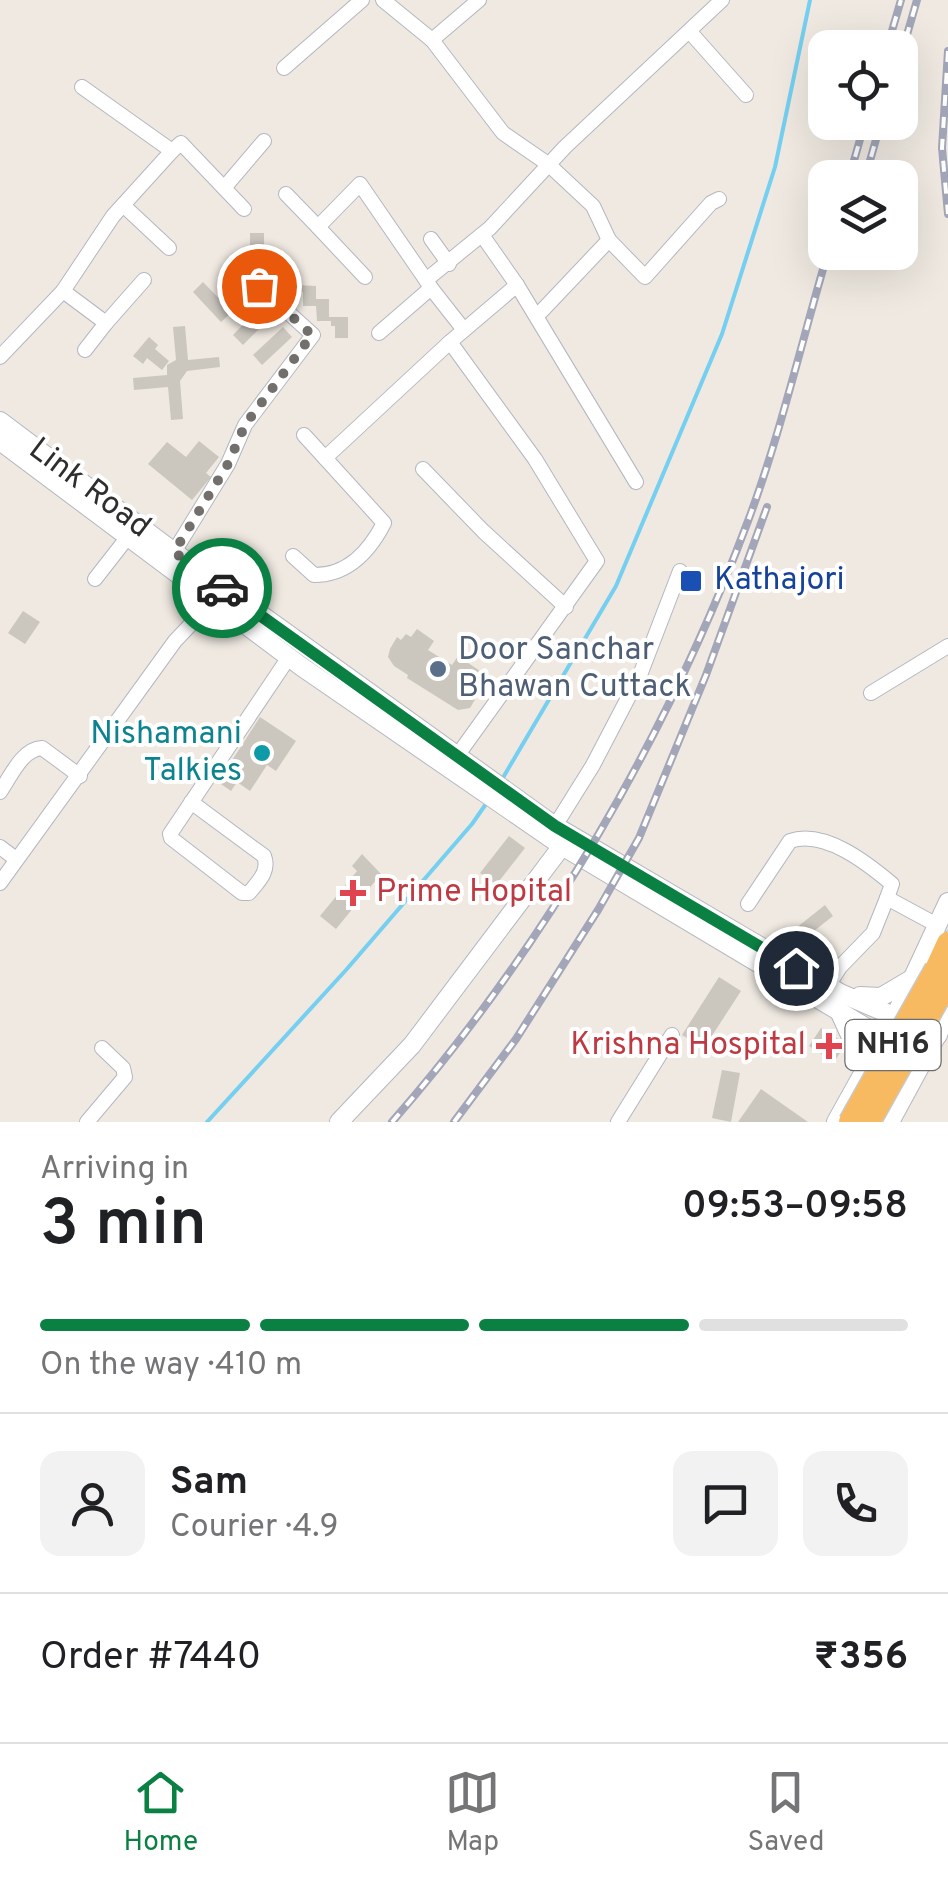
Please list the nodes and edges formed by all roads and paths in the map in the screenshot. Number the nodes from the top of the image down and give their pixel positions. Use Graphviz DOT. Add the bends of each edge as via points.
graph roads {
  1 [pos="362,0"];
  2 [pos="383,0"];
  3 [pos="479,0"];
  4 [pos="722,0"];
  5 [pos="690,32"];
  6 [pos="432,40"];
  7 [pos="284,68"];
  8 [pos="82,87"];
  9 [pos="746,95"];
  10 [pos="264,141"];
  11 [pos="172,151"];
  12 [pos="548,164"];
  13 [pos="224,188"];
  14 [pos="286,194"];
  15 [pos="719,199"];
  16 [pos="123,205"];
  17 [pos="244,209"];
  18 [pos="318,227"];
  19 [pos="482,235"];
  20 [pos="432,239"];
  21 [pos="609,240"];
  22 [pos="169,248"];
  23 [pos="449,264"];
  24 [pos="365,277"];
  25 [pos="144,280"];
  26 [pos="428,284"];
  27 [pos="517,285"];
  28 [pos="259,286"];
  29 [pos="63,291"];
  30 [pos="538,316"];
  31 [pos="106,322"];
  32 [pos="464,330"];
  33 [pos="378,333"];
  34 [pos="450,342"];
  35 [pos="85,350"];
  36 [pos="0,357"];
  37 [pos="0,421"];
  38 [pos="304,435"];
  39 [pos="0,441"];
  40 [pos="326,458"];
  41 [pos="422,469"];
  42 [pos="636,482"];
  43 [pos="127,538"];
  44 [pos="174,552"];
  45 [pos="293,556"];
  46 [pos="680,571"];
  47 [pos="95,579"];
  48 [pos="212,602"];
  49 [pos="566,607"];
  50 [pos="948,646"];
  51 [pos="288,657"];
  52 [pos="871,693"];
  53 [pos="457,756"];
  54 [pos="80,776"];
  55 [pos="476,778"];
  56 [pos="0,792"];
  57 [pos="504,798"];
  58 [pos="191,802"];
  59 [pos="555,826"];
  60 [pos="562,846"];
  61 [pos="0,847"];
  62 [pos="16,859"];
  63 [pos="0,883"];
  64 [pos="887,898"];
  65 [pos="948,902"];
  66 [pos="748,904"];
  67 [pos="943,934"];
  68 [pos="942,975"];
  69 [pos="913,978"];
  70 [pos="834,990"];
  71 [pos="840,1012"];
  72 [pos="896,1016"];
  73 [pos="943,1029"];
  74 [pos="672,1036"];
  75 [pos="883,1038"];
  76 [pos="102,1048"];
  77 [pos="924,1062"];
  78 [pos="866,1070"];
  79 [pos="87,1122"];
  80 [pos="339,1122"];
  81 [pos="618,1122"];
  82 [pos="836,1122"];
  83 [pos="850,1122"];
  84 [pos="869,1122"];
  85 [pos="890,1122"];
  1 -- 7 [label="street"];
  2 -- 6 [label="street"];
  3 -- 6 [label="street"];
  4 -- 5 [label="street"];
  5 -- 9 [label="street"];
  5 -- 12 [label="street"];
  6 -- 12 [label="street" via="503,133"];
  8 -- 11 [label="street"];
  10 -- 13 [label="street"];
  11 -- 13 [label="street" via="180,143"];
  11 -- 16 [label="street"];
  12 -- 19 [label="street"];
  12 -- 21 [label="street" via="593,206"];
  13 -- 17 [label="street"];
  14 -- 18 [label="street"];
  15 -- 21 [label="street" via="645,277"];
  16 -- 22 [label="street"];
  16 -- 29 [label="street"];
  18 -- 24 [label="street"];
  18 -- 26 [label="street" via="360,184"];
  19 -- 23 [label="street"];
  19 -- 27 [label="street"];
  20 -- 23 [label="street"];
  21 -- 30 [label="street"];
  23 -- 26 [label="street"];
  25 -- 31 [label="street"];
  26 -- 32 [label="street"];
  26 -- 33 [label="street"];
  27 -- 30 [label="street"];
  27 -- 32 [label="street"];
  28 -- 44 [label="street" via="312,335 245,425"];
  29 -- 31 [label="street"];
  29 -- 36 [label="street"];
  30 -- 42 [label="street"];
  31 -- 35 [label="street"];
  32 -- 34 [label="street"];
  34 -- 40 [label="street"];
  34 -- 49 [label="street" via="535,459 597,560"];
  37 -- 44 [label="main road, Link Road"];
  38 -- 40 [label="street"];
  39 -- 43 [label="main road, Link Road"];
  40 -- 45 [label="street" via="384,523 374,542 336,575 314,576"];
  41 -- 49 [label="street"];
  43 -- 47 [label="street"];
  43 -- 48 [label="main road, Link Road"];
  44 -- 53 [label="main road, Link Road"];
  46 -- 59 [label="street" via="640,675"];
  48 -- 51 [label="main road, Link Road"];
  48 -- 54 [label="street" via="176,641"];
  49 -- 53 [label="street"];
  50 -- 52 [label="street"];
  51 -- 55 [label="main road, Link Road"];
  51 -- 58 [label="street"];
  53 -- 55 [label="main road, Link Road"];
  54 -- 56 [label="street" via="36,748"];
  54 -- 62 [label="street"];
  55 -- 57 [label="main road, Link Road"];
  57 -- 59 [label="main road, Link Road"];
  57 -- 60 [label="main road, Link Road"];
  58 -- 58 [label="street" via="171,838 249,893 265,872 264,856"];
  59 -- 70 [label="main road, Link Road"];
  60 -- 71 [label="main road, Link Road"];
  60 -- 80 [label="main road" via="412,1045"];
  61 -- 62 [label="street"];
  62 -- 63 [label="street"];
  64 -- 66 [label="street" via="892,884 857,858 802,837 790,841"];
  64 -- 67 [label="street"];
  64 -- 70 [label="street" via="873,932 840,968"];
  65 -- 67 [label="main road"];
  67 -- 68 [label="highway, NH16"];
  67 -- 69 [label="main road"];
  68 -- 83 [label="highway, NH16, bridge"];
  68 -- 84 [label="highway, NH16, bridge"];
  69 -- 70 [label="main road" via="881,997"];
  69 -- 72 [label="main road"];
  70 -- 72 [label="main road, Link Road"];
  71 -- 75 [label="main road, Link Road"];
  71 -- 78 [label="main road"];
  72 -- 73 [label="main road, Link Road"];
  72 -- 75 [label="main road"];
  73 -- 77 [label="main road"];
  74 -- 81 [label="street"];
  75 -- 77 [label="main road, Link Road"];
  75 -- 78 [label="main road"];
  76 -- 79 [label="street" via="125,1077"];
  77 -- 85 [label="main road"];
  78 -- 82 [label="main road"];
}
